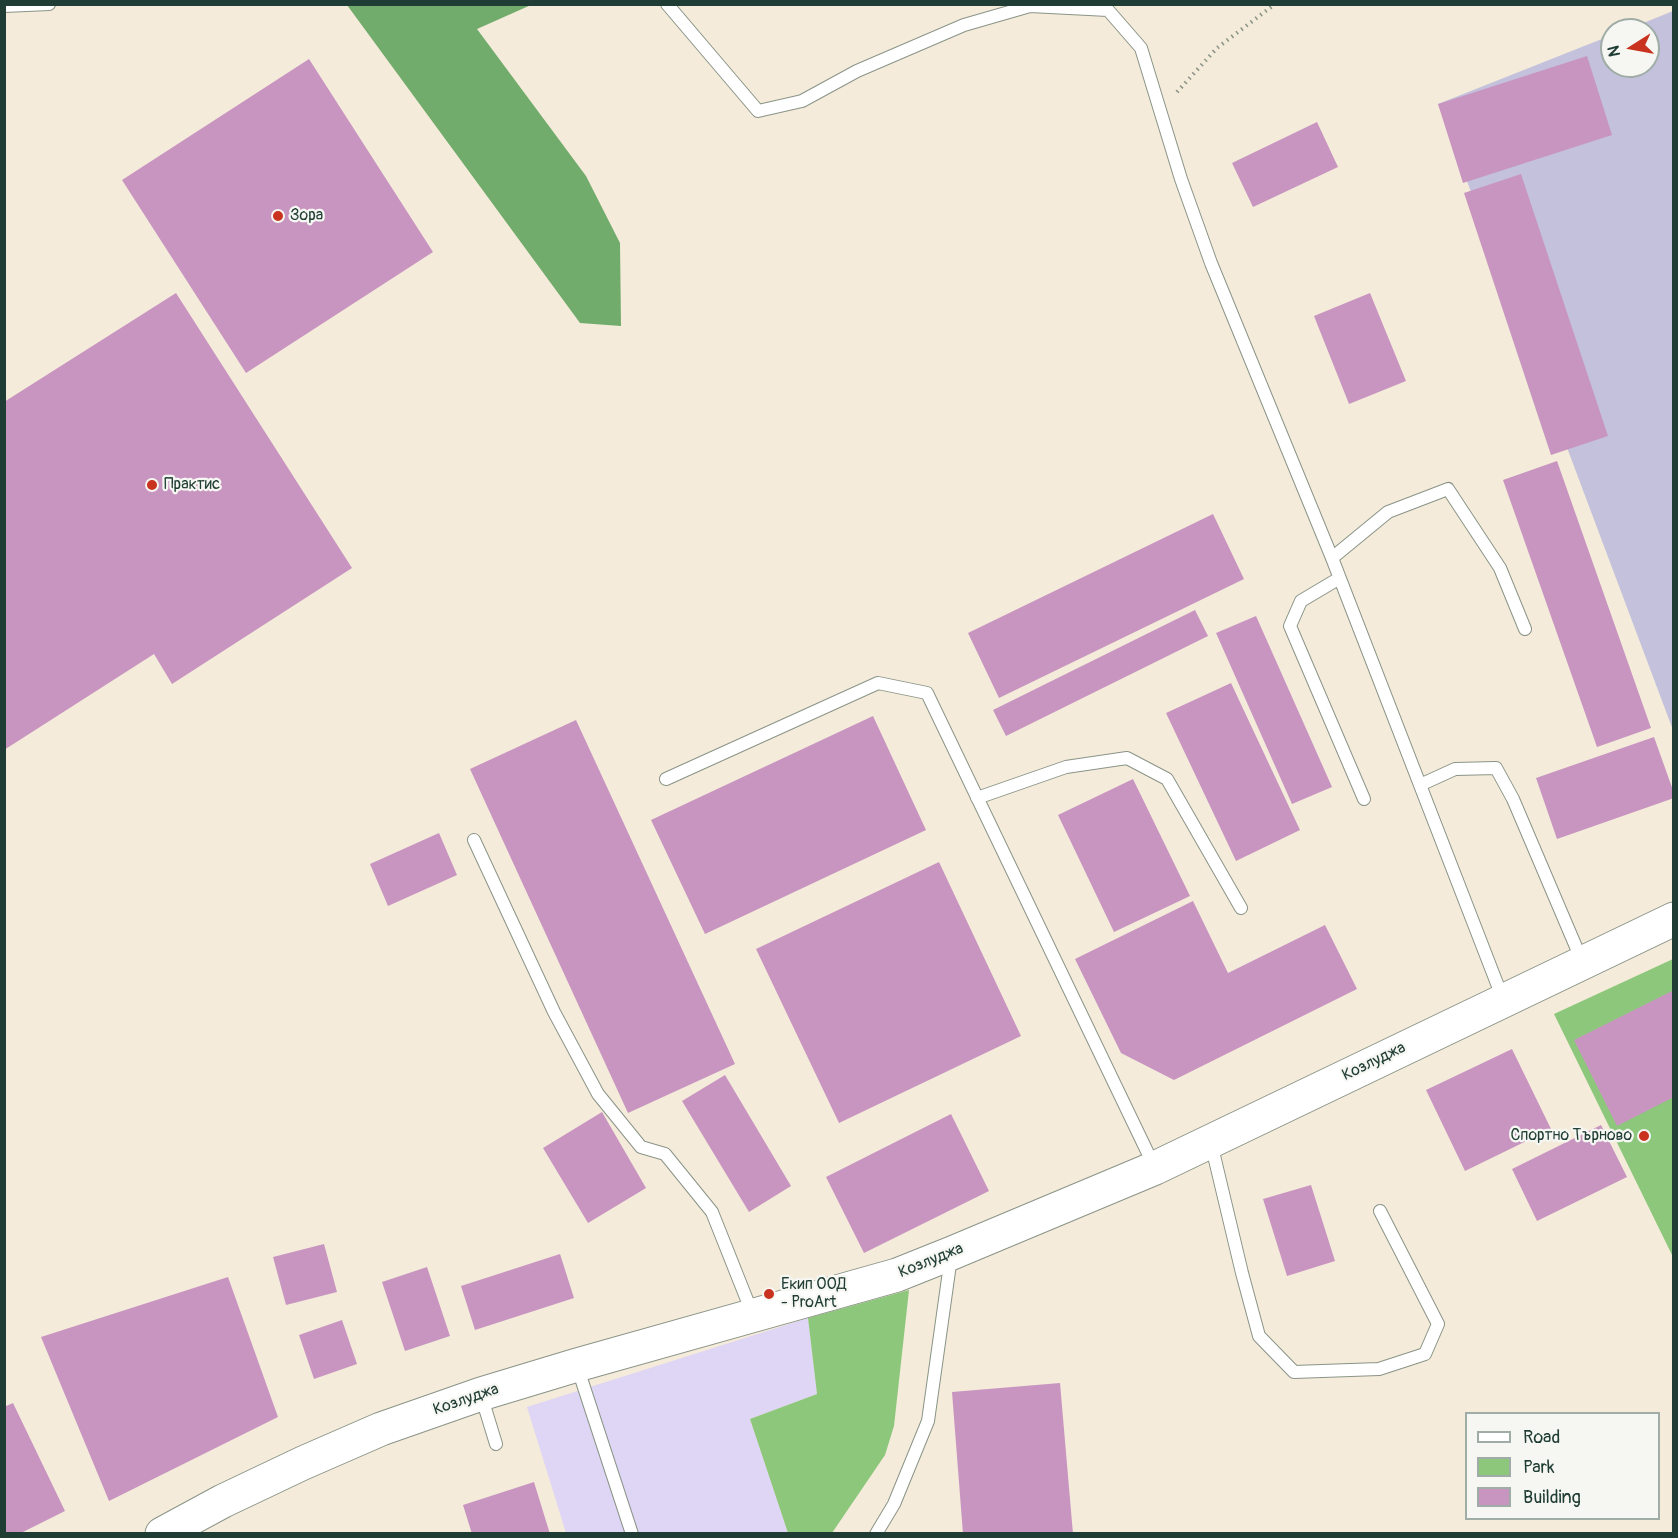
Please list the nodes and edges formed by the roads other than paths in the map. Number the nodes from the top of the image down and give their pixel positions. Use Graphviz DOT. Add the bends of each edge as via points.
graph roads {
  1 [pos="49,4"];
  2 [pos="667,4"];
  3 [pos="4,6"];
  4 [pos="1332,558"];
  5 [pos="1338,579"];
  6 [pos="1525,629"];
  7 [pos="666,779"];
  8 [pos="1420,785"];
  9 [pos="977,798"];
  10 [pos="1364,799"];
  11 [pos="474,840"];
  12 [pos="1241,908"];
  13 [pos="1674,919"];
  14 [pos="1582,962"];
  15 [pos="1503,1000"];
  16 [pos="1210,1141"];
  17 [pos="1155,1168"];
  18 [pos="1380,1211"];
  19 [pos="952,1253"];
  20 [pos="753,1316"];
  21 [pos="577,1365"];
  22 [pos="481,1394"];
  23 [pos="496,1444"];
  24 [pos="162,1533"];
  25 [pos="632,1533"];
  26 [pos="876,1533"];
  1 -- 3 [label="lane"];
  2 -- 4 [label="lane" via="758,111 802,101 857,71 964,25 1030,6 1108,10 1141,48 1211,263"];
  4 -- 5 [label="lane"];
  4 -- 6 [label="lane" via="1388,512 1448,489 1500,568"];
  5 -- 8 [label="lane"];
  5 -- 10 [label="lane" via="1301,601 1290,626"];
  7 -- 9 [label="lane" via="878,683 927,693"];
  8 -- 14 [label="lane" via="1455,769 1496,768"];
  8 -- 15 [label="lane"];
  9 -- 12 [label="lane" via="1066,767 1128,758 1167,779"];
  9 -- 17 [label="lane"];
  11 -- 20 [label="lane" via="554,1012 598,1094 641,1147 665,1154 712,1212"];
  13 -- 14 [label="main road, Козлуджа"];
  14 -- 15 [label="main road, Козлуджа"];
  15 -- 16 [label="main road, Козлуджа"];
  16 -- 17 [label="main road, Козлуджа"];
  16 -- 18 [label="lane" via="1259,1336 1294,1372 1379,1369 1425,1354 1438,1324"];
  17 -- 19 [label="main road, Козлуджа"];
  19 -- 20 [label="main road, Козлуджа" via="897,1275"];
  19 -- 26 [label="lane" via="928,1421 894,1504"];
  20 -- 21 [label="main road, Козлуджа"];
  21 -- 22 [label="main road, Козлуджа"];
  21 -- 25 [label="lane"];
  22 -- 23 [label="lane"];
  22 -- 24 [label="main road, Козлуджа" via="381,1429"];
}
